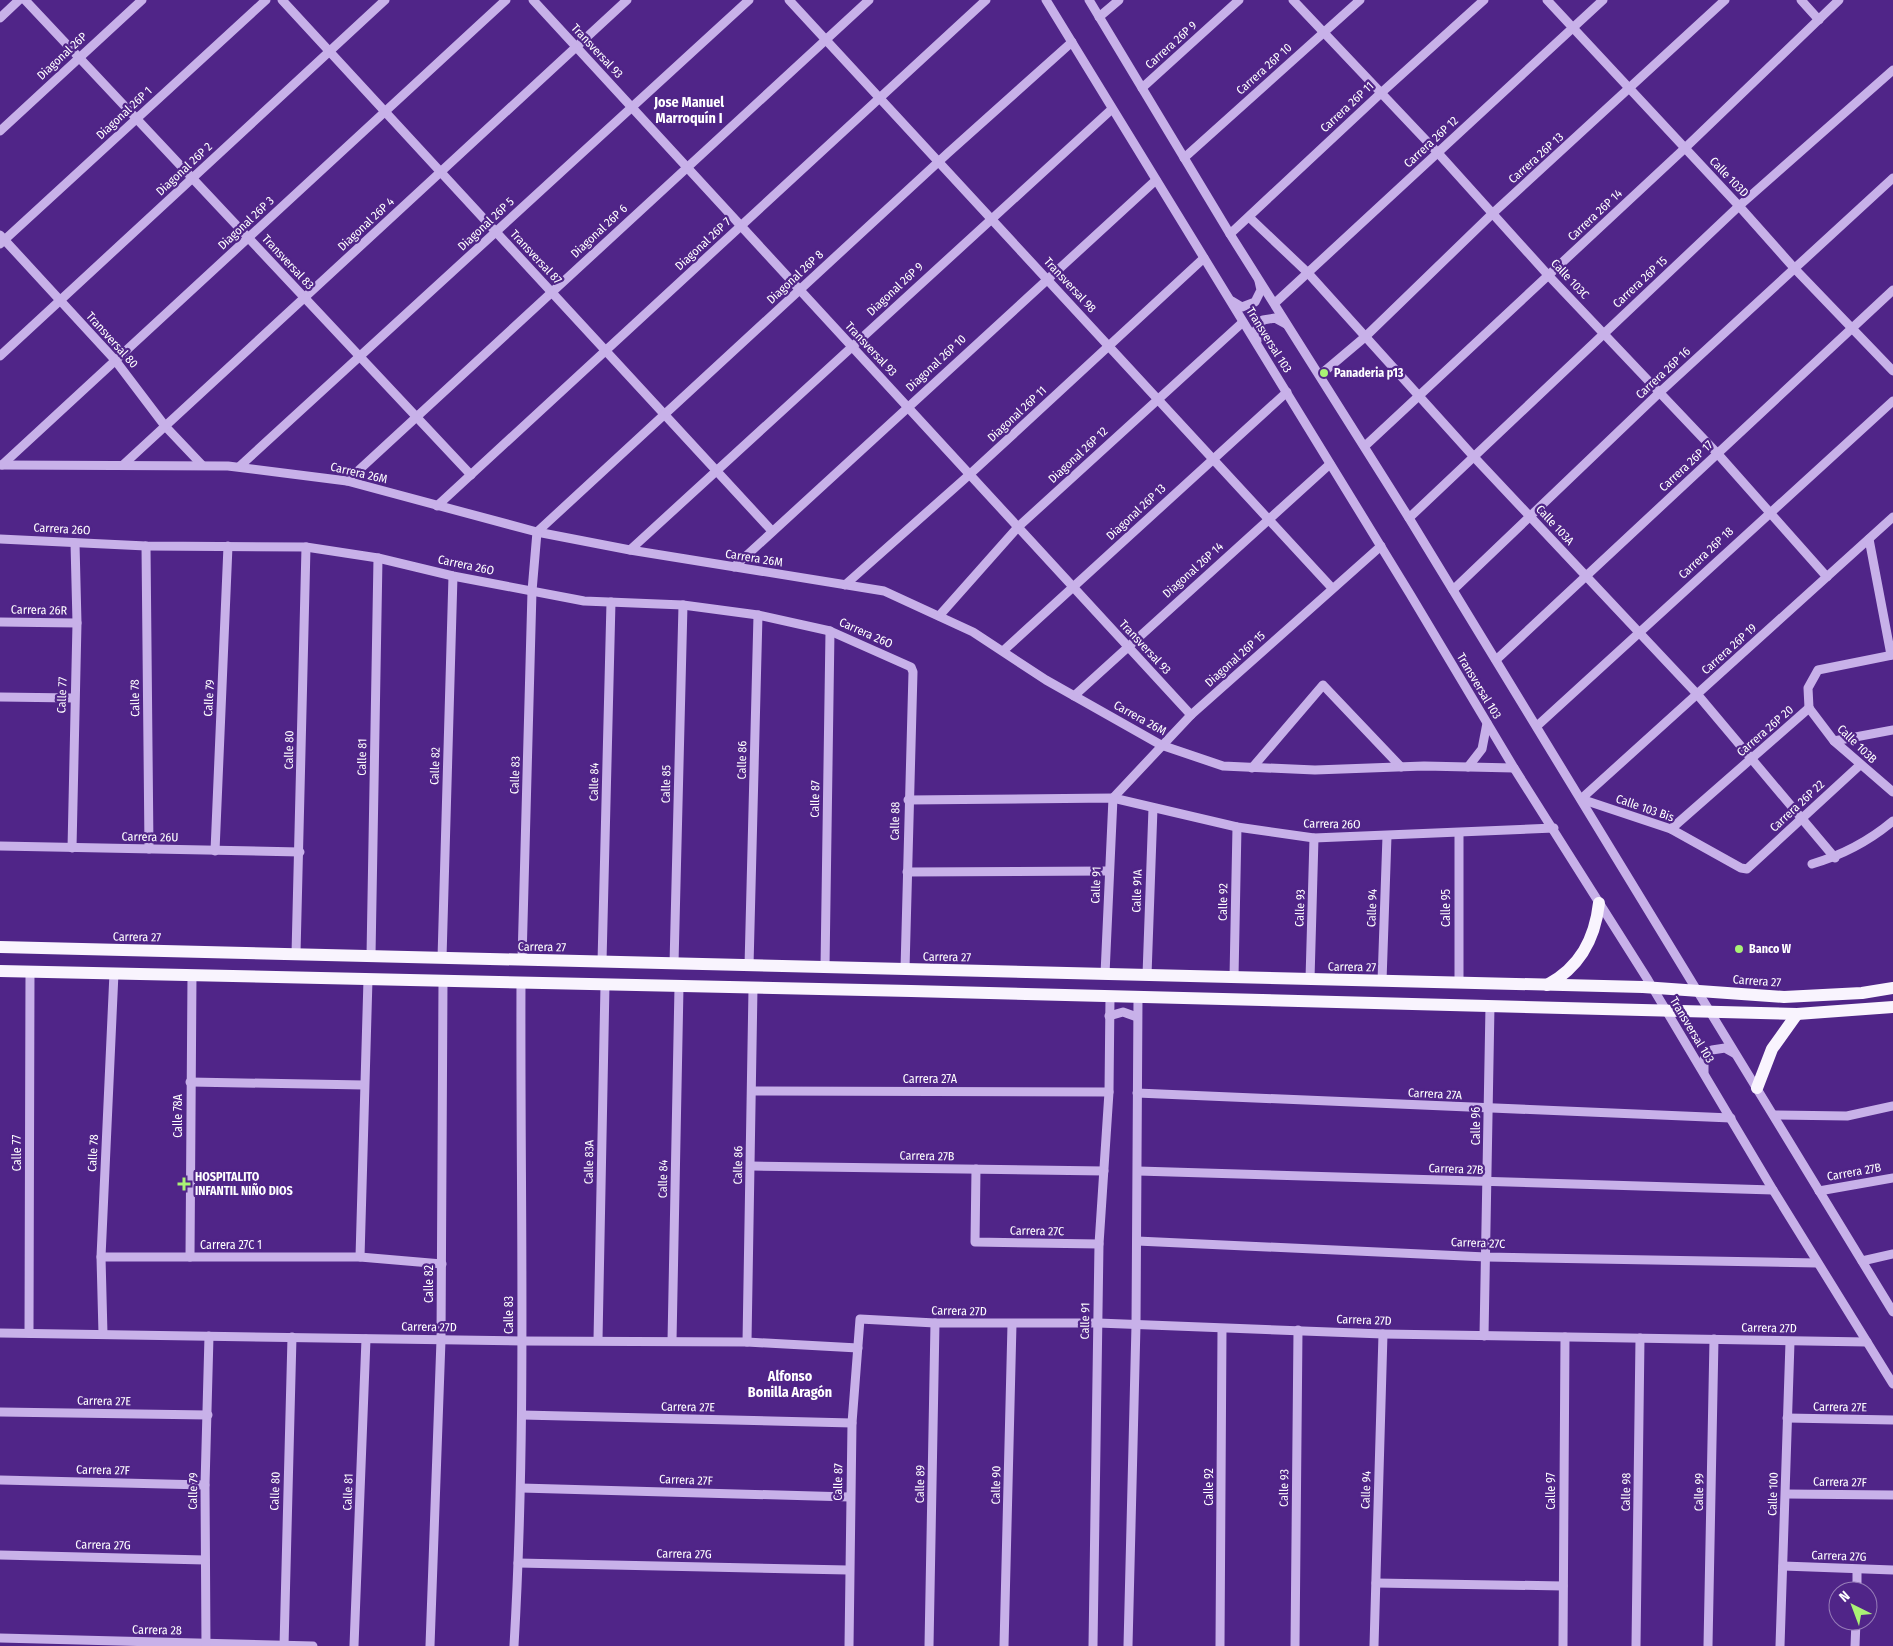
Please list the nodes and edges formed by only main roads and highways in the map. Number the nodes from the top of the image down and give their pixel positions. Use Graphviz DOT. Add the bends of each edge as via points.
graph roads {
  1 [pos="1600,903"];
  2 [pos="0,947"];
  3 [pos="0,971"];
  4 [pos="1546,985"];
  5 [pos="1893,988"];
  6 [pos="1893,1006"];
  7 [pos="1797,1014"];
  8 [pos="1757,1088"];
  1 -- 4 [label="main road" via="1597,925 1588,946 1576,964"];
  2 -- 4 [label="main road, Carrera 27"];
  3 -- 7 [label="main road"];
  4 -- 5 [label="main road, Carrera 27" via="1784,997"];
  6 -- 7 [label="main road"];
  7 -- 8 [label="main road" via="1772,1049"];
}
